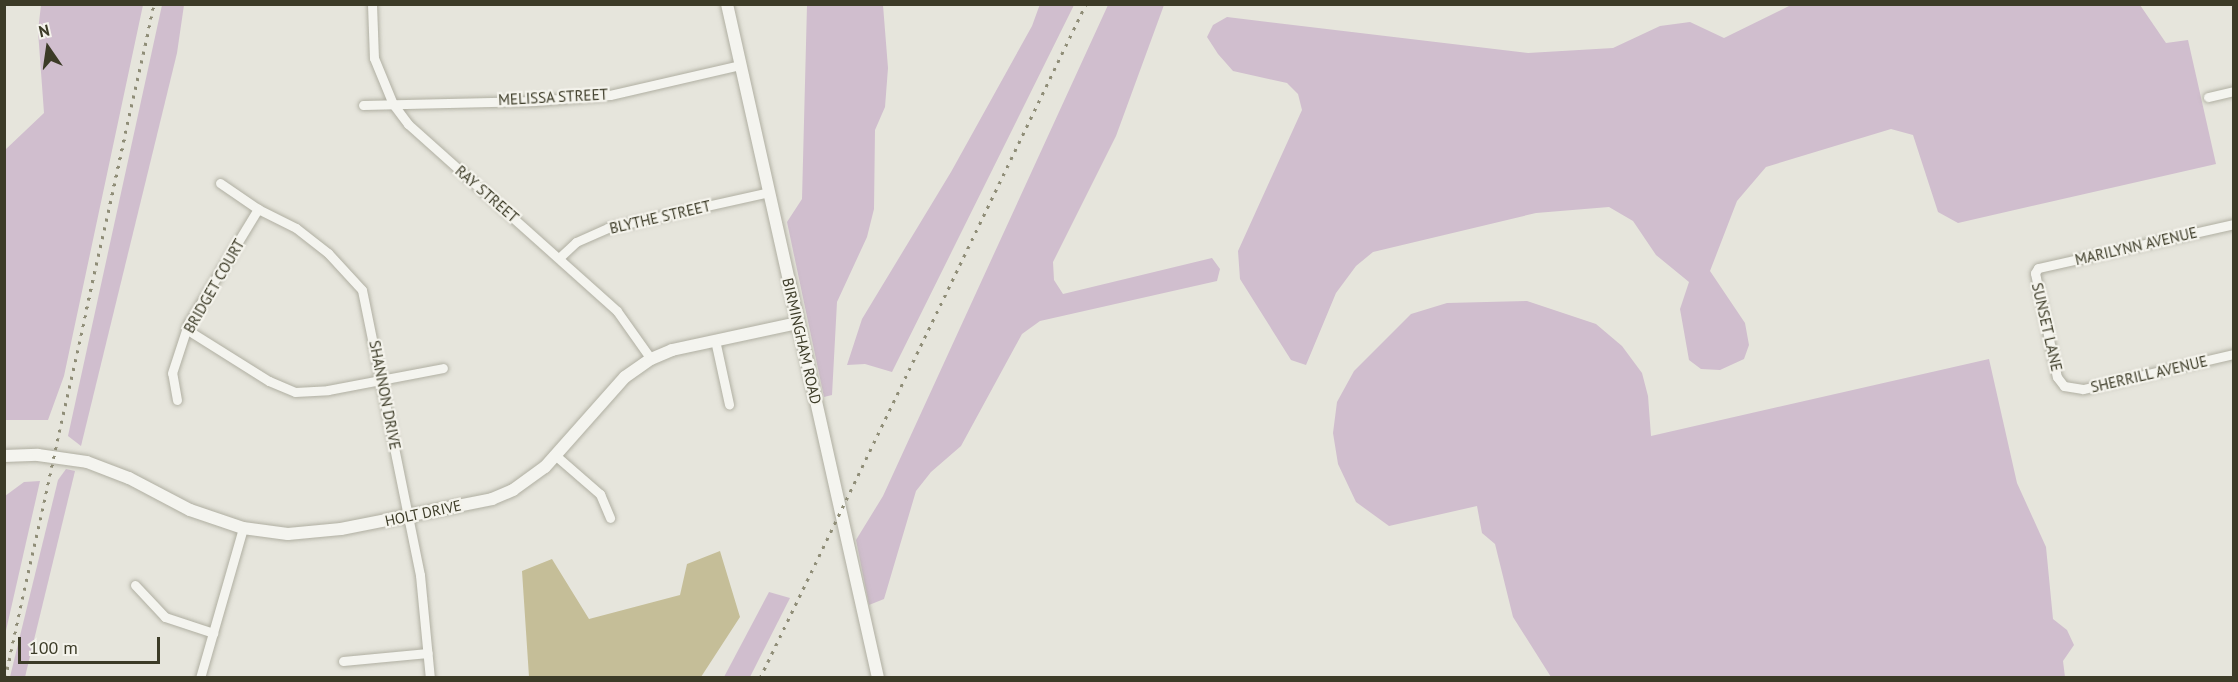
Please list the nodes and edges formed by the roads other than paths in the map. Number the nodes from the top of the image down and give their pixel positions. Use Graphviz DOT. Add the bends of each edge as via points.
graph roads {
  1 [pos="372,4"];
  2 [pos="727,4"];
  3 [pos="740,65"];
  4 [pos="2234,91"];
  5 [pos="2208,97"];
  6 [pos="393,104"];
  7 [pos="363,105"];
  8 [pos="220,183"];
  9 [pos="769,192"];
  10 [pos="258,209"];
  11 [pos="2234,224"];
  12 [pos="560,257"];
  13 [pos="2038,268"];
  14 [pos="798,323"];
  15 [pos="186,329"];
  16 [pos="715,340"];
  17 [pos="2234,354"];
  18 [pos="651,359"];
  19 [pos="443,368"];
  20 [pos="382,380"];
  21 [pos="2064,386"];
  22 [pos="177,400"];
  23 [pos="729,404"];
  24 [pos="555,455"];
  25 [pos="4,456"];
  26 [pos="409,516"];
  27 [pos="610,518"];
  28 [pos="243,528"];
  29 [pos="135,585"];
  30 [pos="213,633"];
  31 [pos="428,653"];
  32 [pos="343,661"];
  33 [pos="200,678"];
  34 [pos="430,678"];
  35 [pos="878,678"];
  1 -- 6 [label="street, RAY STREET" via="374,58"];
  2 -- 3 [label="street, BIRMINGHAM ROAD"];
  3 -- 6 [label="street, MELISSA STREET" via="610,95"];
  3 -- 9 [label="street, BIRMINGHAM ROAD"];
  4 -- 5 [label="street"];
  6 -- 7 [label="street, MELISSA STREET"];
  6 -- 12 [label="street, RAY STREET" via="408,124"];
  8 -- 10 [label="street, SHANNON DRIVE"];
  9 -- 12 [label="street, BLYTHE STREET" via="608,228 576,242"];
  9 -- 14 [label="street, BIRMINGHAM ROAD"];
  10 -- 15 [label="street, BRIDGET COURT"];
  10 -- 20 [label="street, SHANNON DRIVE" via="296,228 358,283 369,314"];
  11 -- 13 [label="street, MARILYNN AVENUE"];
  12 -- 18 [label="street, RAY STREET" via="617,311"];
  13 -- 21 [label="street, SUNSET LANE" via="2035,273 2057,376"];
  14 -- 16 [label="street, HOLT DRIVE"];
  14 -- 35 [label="street, BIRMINGHAM ROAD"];
  15 -- 20 [label="street" via="269,381 295,392"];
  15 -- 22 [label="street, BRIDGET COURT" via="172,373"];
  16 -- 18 [label="street, HOLT DRIVE"];
  16 -- 23 [label="street"];
  17 -- 21 [label="street, SHERRILL AVENUE" via="2083,389"];
  18 -- 24 [label="street, HOLT DRIVE" via="613,389"];
  19 -- 20 [label="street"];
  20 -- 26 [label="street, SHANNON DRIVE"];
  24 -- 26 [label="street, HOLT DRIVE" via="530,480 513,490"];
  24 -- 27 [label="street" via="600,494"];
  25 -- 28 [label="street, HOLT DRIVE" via="38,455 87,462 129,478 190,510"];
  26 -- 28 [label="street, HOLT DRIVE" via="309,533"];
  26 -- 31 [label="street, SHANNON DRIVE"];
  28 -- 30 [label="street"];
  29 -- 30 [label="street" via="165,616"];
  30 -- 33 [label="street"];
  31 -- 32 [label="street"];
  31 -- 34 [label="street, SHANNON DRIVE"];
}
